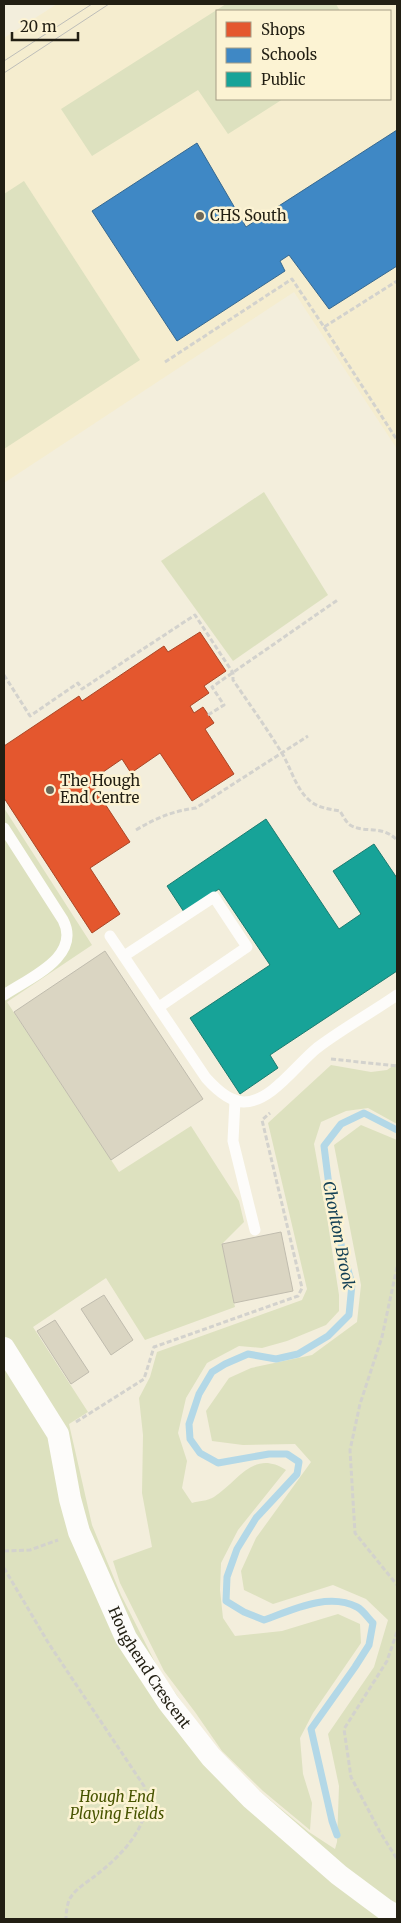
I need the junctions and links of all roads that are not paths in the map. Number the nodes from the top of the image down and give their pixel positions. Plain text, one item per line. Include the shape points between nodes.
1 (4, 828) edge
2 (110, 936) dead end
3 (124, 956) junction
4 (4, 995) edge
5 (397, 995) edge
6 (159, 1007) junction
7 (235, 1100) junction
8 (255, 1230) dead end
9 (4, 1348) edge
10 (397, 1916) edge

1 - 4 lane via 63,920 68,929 68,939 58,958
2 - 3 lane
3 - 6 lane
3 - 6 lane via 214,898 247,947
5 - 7 lane via 317,1048 257,1100
6 - 7 lane via 206,1078
7 - 8 lane via 233,1141
9 - 10 street, Houghend Crescent via 58,1434 70,1499 80,1532 126,1638 168,1702 210,1757 252,1798 339,1875

